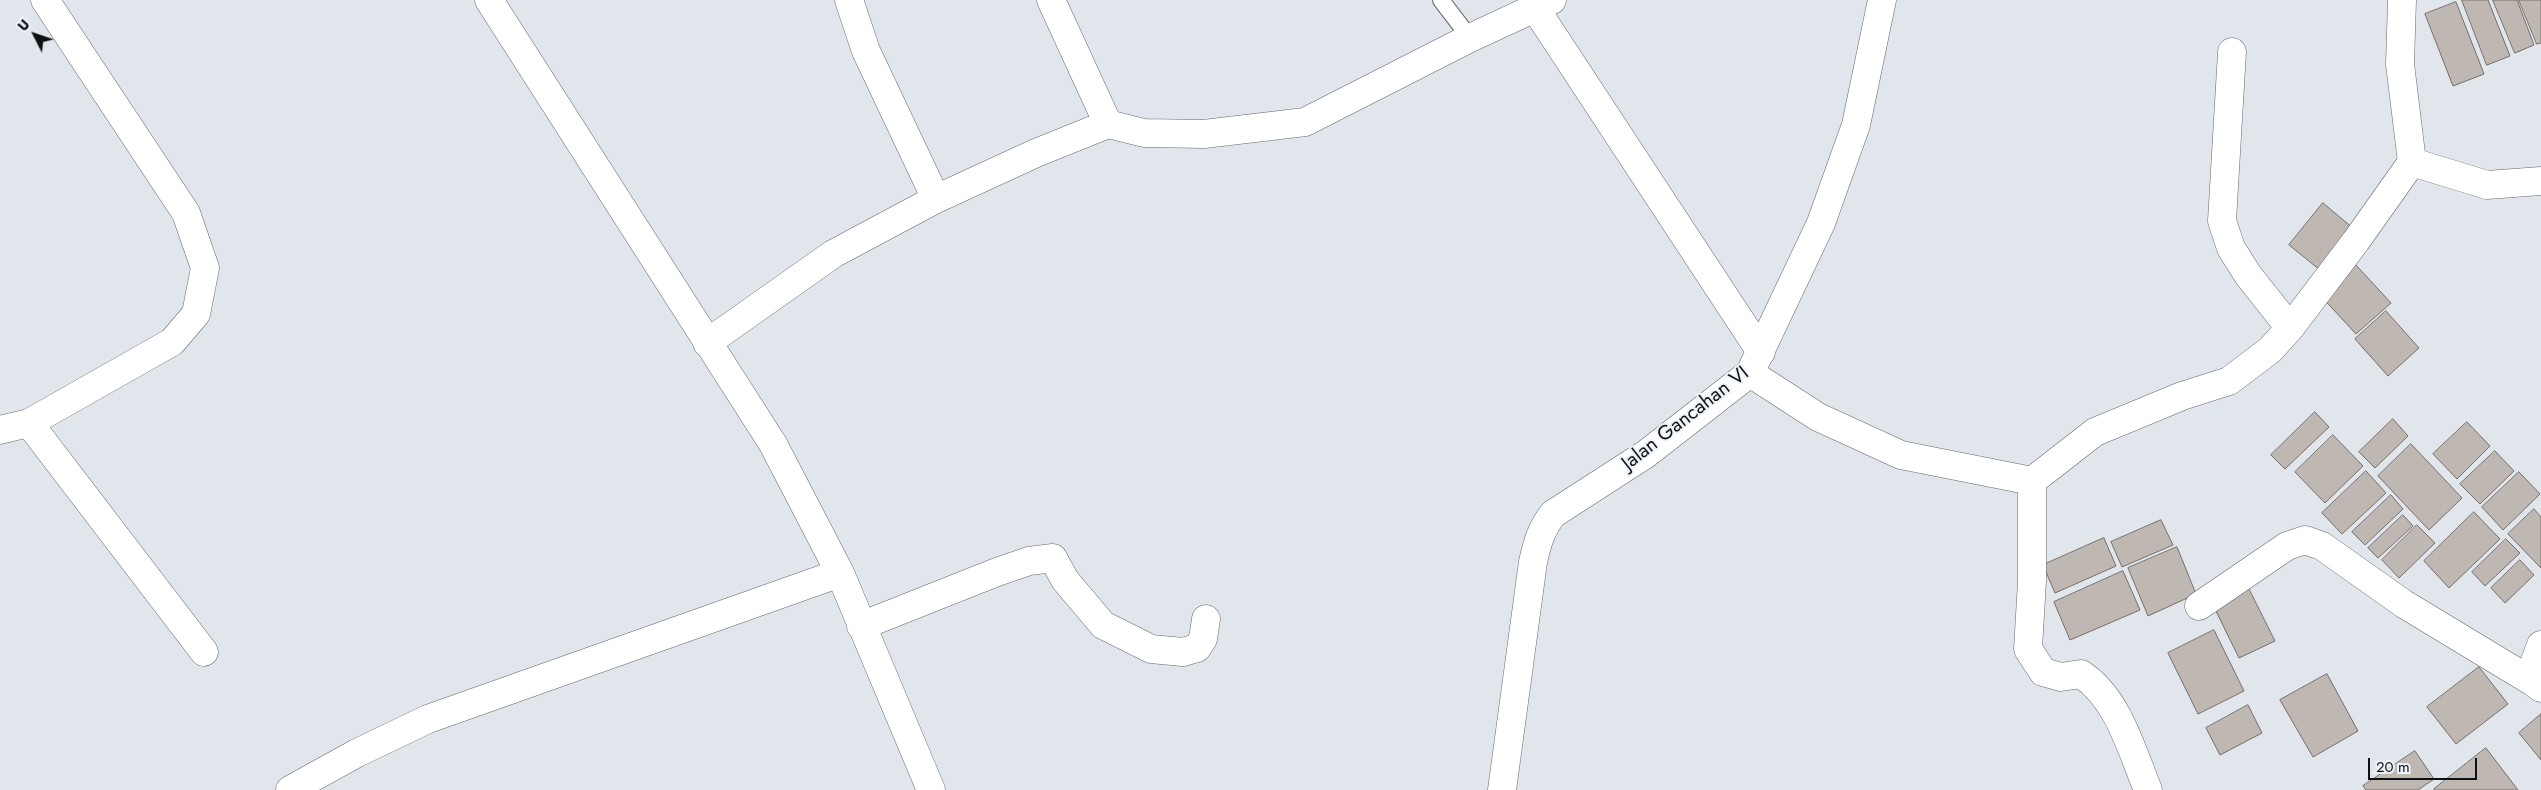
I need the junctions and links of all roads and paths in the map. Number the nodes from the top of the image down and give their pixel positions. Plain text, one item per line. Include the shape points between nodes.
1 (45, 0) edge
2 (489, 0) edge
3 (849, 0) edge
4 (1051, 0) edge
5 (1442, 0) edge
6 (1882, 0) edge
7 (2402, 0) edge
8 (1543, 4) edge
9 (1470, 38) junction
10 (2232, 52) dead end
11 (1108, 124) junction
12 (2412, 162) junction
13 (2541, 181) edge
14 (936, 199) junction
15 (2290, 328) junction
16 (707, 343) junction
17 (1756, 362) junction
18 (29, 423) junction
19 (0, 430) edge
20 (2032, 481) junction
21 (840, 574) junction
22 (2199, 606) dead end
23 (1206, 619) dead end
24 (861, 626) junction
25 (2541, 645) edge
26 (204, 652) dead end
27 (2537, 685) edge
28 (290, 790) edge
29 (931, 790) edge
30 (1502, 790) edge
31 (2148, 790) edge

1 - 18 street via 186,213 205,268 196,314 172,342
2 - 16 street
3 - 14 street via 866,50
4 - 11 street
5 - 9 lane
6 - 17 street, Jalan Gancahan VI via 1856,124 1821,224
7 - 12 street via 2400,64
8 - 9 street
8 - 17 street
9 - 11 street via 1305,122 1204,134 1144,133
10 - 15 street via 2222,221 2230,248
11 - 14 street
12 - 13 street via 2488,185
12 - 15 street
14 - 16 street via 833,254
15 - 20 street via 2270,350 2229,381 2182,396 2095,432
16 - 21 street via 773,444
17 - 20 street via 1818,417 1901,455
17 - 30 street, Jalan Gancahan VI via 1646,454 1553,514 1544,525 1533,562
18 - 19 street
18 - 26 street
20 - 31 street via 2028,649 2043,672 2061,677 2081,674 2093,681 2114,710
21 - 24 street
21 - 28 street via 428,720 356,753
22 - 27 street via 2288,546 2305,540 2322,546 2404,604
23 - 24 street via 1203,639 1197,648 1183,652 1151,649 1103,625 1065,580 1053,558 1029,561 997,572
24 - 29 street
25 - 27 street via 2535,661

